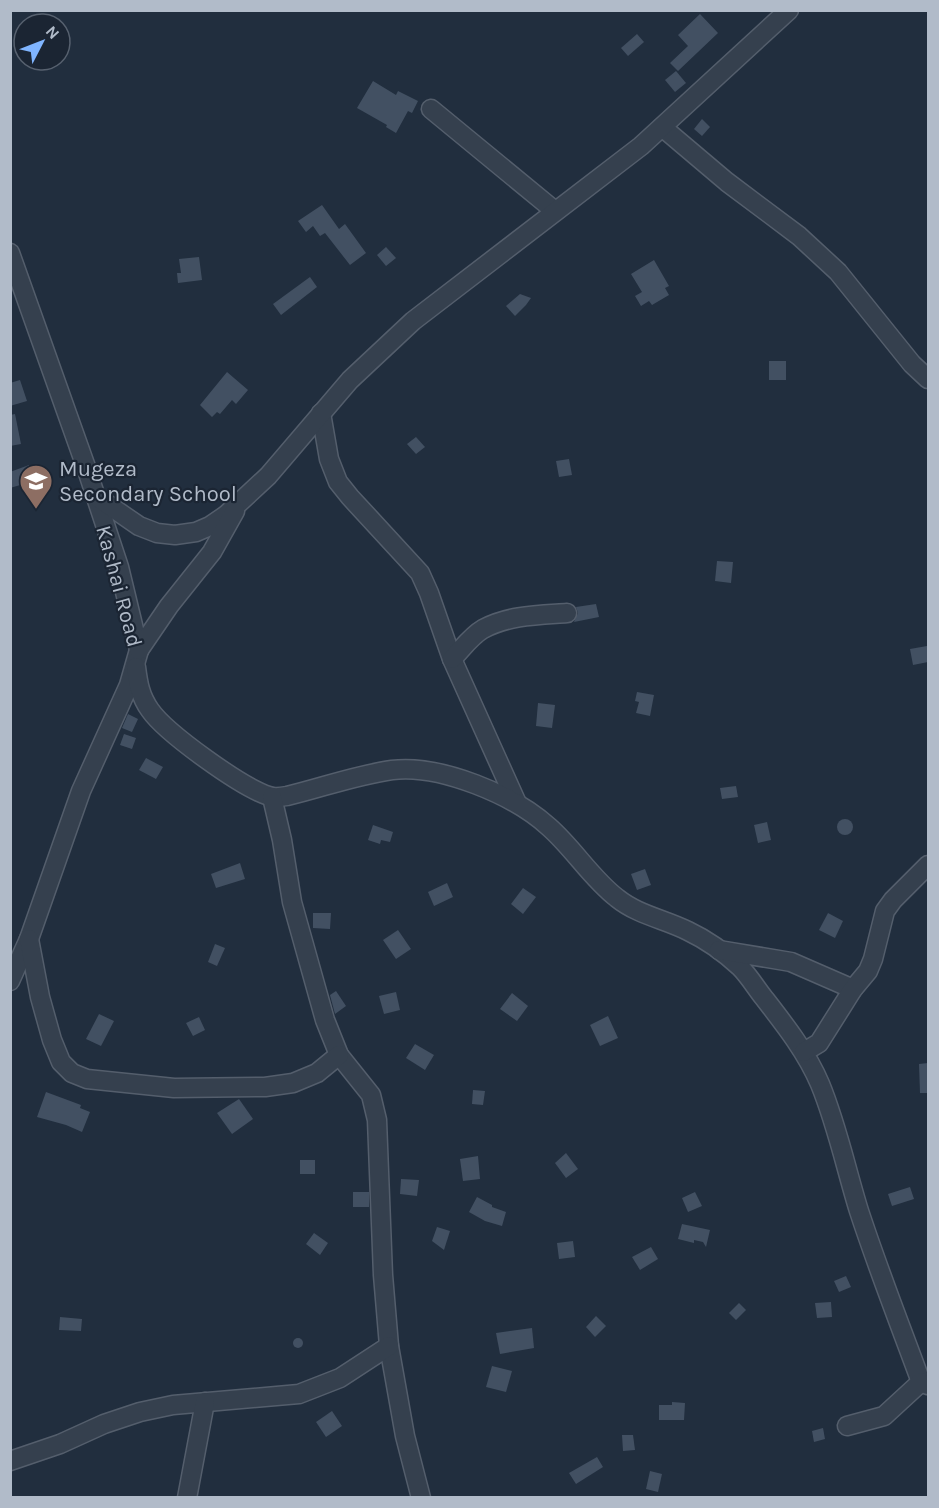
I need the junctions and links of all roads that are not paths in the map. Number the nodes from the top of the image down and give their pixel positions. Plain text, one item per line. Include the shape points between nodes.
1 (789, 10) edge
2 (431, 109) dead end
3 (662, 127) junction
4 (555, 211) junction
5 (10, 253) edge
6 (928, 379) edge
7 (321, 413) junction
8 (94, 495) junction
9 (240, 503) junction
10 (567, 613) dead end
11 (137, 658) junction
12 (452, 659) junction
13 (272, 797) junction
14 (516, 801) junction
15 (928, 865) edge
16 (29, 939) junction
17 (719, 950) junction
18 (10, 981) edge
19 (853, 989) junction
20 (804, 1052) junction
21 (339, 1055) junction
22 (389, 1346) junction
23 (925, 1383) edge
24 (205, 1402) junction
25 (848, 1426) dead end
26 (10, 1461) edge
27 (187, 1497) edge
28 (421, 1497) edge

1 - 3 street
2 - 4 street
3 - 4 street
3 - 6 street via 838,272
4 - 7 street via 413,321
5 - 8 street, Kashai Road
7 - 9 street
7 - 12 street via 329,459 338,482 420,573
8 - 9 street via 139,526 175,536 210,526
8 - 11 street, Kashai Road via 119,567
9 - 11 street via 212,552 169,606
10 - 12 street via 530,615 483,629
11 - 13 street via 140,694 161,723 241,782
11 - 16 street, Kashai Road via 129,685 81,791
12 - 14 street
13 - 14 street via 393,770 454,777
13 - 21 street via 292,902 325,1020
14 - 17 street via 550,827 618,899 641,914 687,931
15 - 19 street via 885,912 873,959
16 - 18 street, Kashai Road
16 - 21 street via 52,1040 61,1062 80,1076 174,1088 265,1087 292,1083 317,1073
17 - 19 street via 791,962
17 - 20 street via 741,968
19 - 20 street via 825,1036
20 - 23 street via 820,1084 859,1211
21 - 22 street via 371,1095 378,1120
22 - 24 street via 340,1378 300,1394
22 - 28 street via 405,1436
23 - 25 street via 884,1416
24 - 26 street via 140,1412
24 - 27 street

